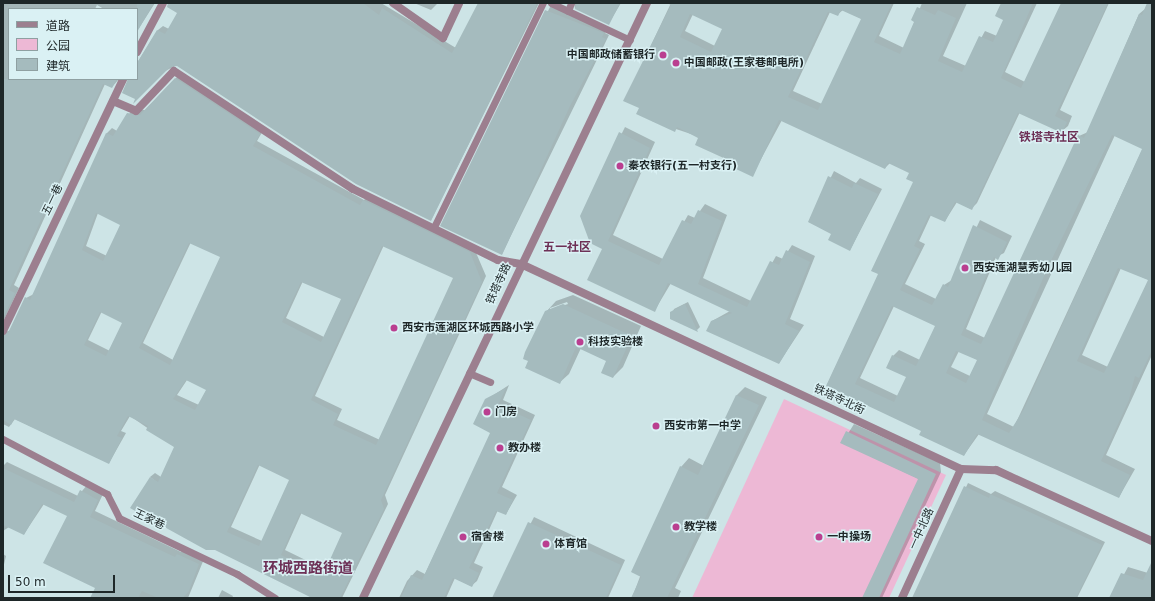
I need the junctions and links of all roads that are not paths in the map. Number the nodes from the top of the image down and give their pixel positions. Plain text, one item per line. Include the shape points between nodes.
1 (163, 3) edge
2 (393, 3) edge
3 (459, 3) edge
4 (543, 3) edge
5 (551, 3) edge
6 (571, 3) edge
7 (647, 3) edge
8 (568, 11) junction
9 (630, 40) junction
10 (138, 50) edge
11 (123, 80) edge
12 (113, 101) junction
13 (434, 227) junction
14 (521, 264) junction
15 (3, 331) edge
16 (470, 373) junction
17 (490, 382) dead end
18 (3, 439) edge
19 (961, 469) junction
20 (1152, 541) edge
21 (275, 598) edge
22 (363, 598) edge
23 (902, 598) edge

1 - 10 street
2 - 3 street via 444,38
4 - 13 lane
5 - 8 lane
6 - 8 lane
7 - 9 street, 铁塔寺路
8 - 9 lane
9 - 14 street, 铁塔寺路
11 - 12 street, 五一巷
12 - 13 street, 铁塔寺北街 via 136,112 174,71 353,189
12 - 15 street, 五一巷
13 - 14 street, 铁塔寺北街 via 498,260
14 - 16 street, 铁塔寺路
14 - 19 street, 铁塔寺北街
16 - 17 lane
16 - 22 street, 铁塔寺路
18 - 21 lane, 王家巷 via 107,494 119,518 237,574
19 - 20 street, 铁塔寺北街 via 996,470
19 - 23 street, 一中北路

